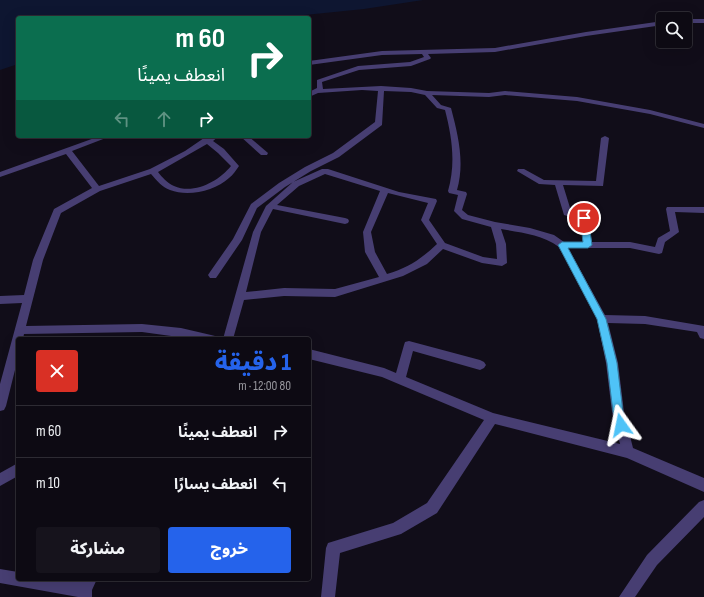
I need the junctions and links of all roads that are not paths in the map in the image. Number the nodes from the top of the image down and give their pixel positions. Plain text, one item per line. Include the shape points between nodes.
1 (704, 20) edge
2 (692, 21) edge
3 (656, 24) edge
4 (424, 52) junction
5 (311, 63) edge
6 (381, 88) junction
7 (316, 91) junction
8 (426, 93) junction
9 (311, 94) edge
10 (704, 126) edge
11 (102, 138) edge
12 (211, 138) edge
13 (246, 138) edge
14 (605, 138) dead end
15 (207, 140) junction
16 (66, 151) junction
17 (264, 152) dead end
18 (521, 171) dead end
19 (153, 172) junction
20 (0, 175) edge
21 (558, 183) junction
22 (97, 190) junction
23 (385, 190) junction
24 (270, 206) junction
25 (704, 210) edge
26 (345, 221) dead end
27 (495, 226) junction
28 (442, 245) junction
29 (562, 245) junction
30 (588, 245) junction
31 (213, 275) dead end
32 (385, 279) junction
33 (239, 297) junction
34 (28, 299) junction
35 (0, 300) edge
36 (602, 319) junction
37 (20, 330) junction
38 (704, 335) edge
39 (18, 337) edge
40 (202, 337) edge
41 (229, 337) edge
42 (16, 345) edge
43 (311, 355) edge
44 (480, 365) dead end
45 (400, 380) junction
46 (0, 406) edge
47 (492, 418) junction
48 (628, 452) junction
49 (16, 470) edge
50 (0, 480) edge
51 (704, 485) edge
52 (704, 507) edge
53 (0, 576) edge
54 (16, 579) edge
55 (32, 581) edge
56 (86, 589) edge
57 (328, 597) edge
58 (626, 597) edge

1 - 2 street
3 - 4 street via 495,50
4 - 5 street via 382,53
4 - 7 street via 428,58 411,64 358,68 319,81 320,89
6 - 7 street
6 - 8 street
6 - 31 street via 379,123 336,155 308,168 254,206 237,240
7 - 9 street
8 - 10 street via 505,93 578,99 650,112
8 - 27 street via 439,107 448,108 457,159 452,191 463,194 458,211 465,217
11 - 16 street
12 - 15 street
13 - 17 street
14 - 21 street via 600,184
15 - 19 street
15 - 19 street via 235,166 227,176 208,187 179,190 167,186
16 - 20 street
16 - 22 street
18 - 21 street via 542,182
19 - 22 street
21 - 30 street via 567,213 584,218
22 - 34 street via 57,211 38,260
23 - 24 street via 325,171 296,184
23 - 28 street via 433,201 425,220
23 - 32 street via 367,232 370,252
24 - 26 street
24 - 33 street via 257,232
25 - 30 street via 670,210 675,232 661,240 659,251 630,245
27 - 28 street via 501,244 502,263 482,260
27 - 29 street via 530,231 551,237
28 - 32 street via 424,262
29 - 30 street
29 - 36 street
32 - 33 street via 335,293 284,292
33 - 41 street
34 - 35 street
34 - 37 street
36 - 38 street via 645,320 700,328
36 - 48 street via 612,363 618,412
37 - 39 street
37 - 40 street via 142,328
42 - 46 street
43 - 45 street
44 - 45 street via 409,344
45 - 47 street
47 - 48 street
47 - 57 street via 432,508 396,529 333,548
48 - 51 street
49 - 50 street
52 - 58 street via 652,560
53 - 54 street
55 - 56 street

